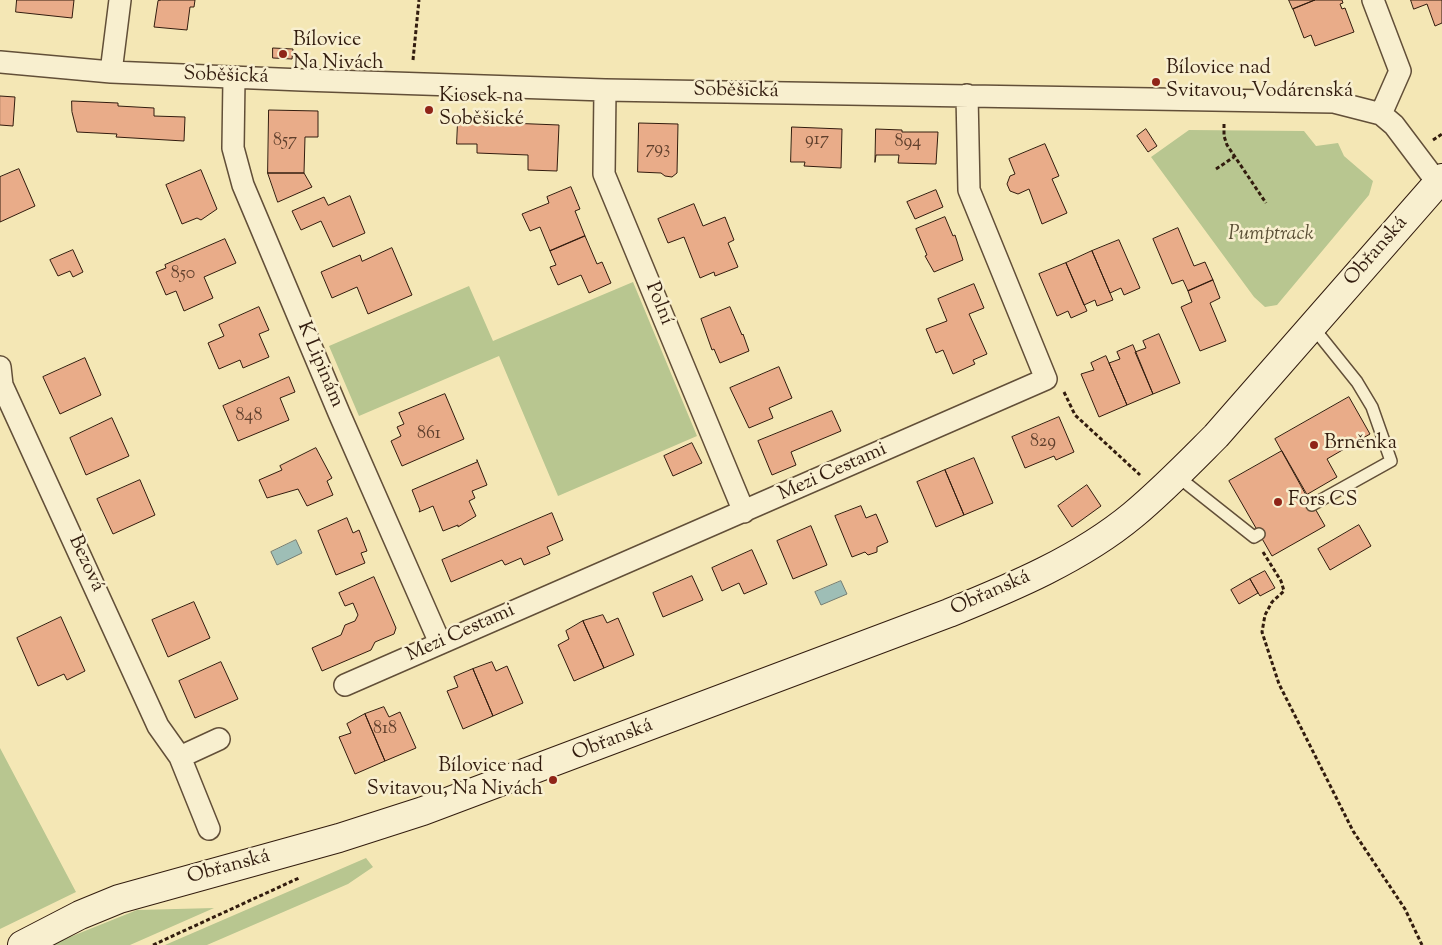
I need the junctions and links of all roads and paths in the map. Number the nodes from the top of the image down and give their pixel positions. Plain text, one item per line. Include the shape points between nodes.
1 (120, 0) edge
2 (419, 0) edge
3 (1374, 0) edge
4 (0, 62) edge
5 (111, 72) junction
6 (234, 78) junction
7 (410, 83) junction
8 (605, 90) junction
9 (967, 95) junction
10 (1381, 114) junction
11 (1225, 118) dead end
12 (1442, 134) edge
13 (1436, 138) dead end
14 (1234, 157) junction
15 (1216, 169) dead end
16 (1440, 180) edge
17 (1266, 203) dead end
18 (1312, 326) junction
19 (0, 367) edge
20 (1046, 379) junction
21 (1177, 476) junction
22 (1146, 481) dead end
23 (1312, 505) dead end
24 (744, 512) junction
25 (1257, 535) joint
26 (440, 642) junction
27 (345, 685) dead end
28 (220, 739) dead end
29 (180, 757) junction
30 (209, 829) dead end
31 (308, 874) dead end
32 (22, 945) edge
33 (153, 945) edge
34 (1422, 945) edge

1 - 5 street
2 - 7 path
3 - 10 street via 1400,71
4 - 5 street, Soběšická
5 - 6 street, Soběšická
6 - 7 street, Soběšická
6 - 26 street, K Lipinám via 233,148 243,185
7 - 8 street, Soběšická
8 - 9 street, Soběšická
8 - 24 street, Polní via 604,174
9 - 10 street, Soběšická via 1293,100 1347,104
9 - 20 street via 969,190
10 - 16 street, Soběšická
11 - 14 path via 1224,136
12 - 13 path
14 - 15 path
14 - 17 path
16 - 18 main road, Obřanská
18 - 21 main road, Obřanská
18 - 23 lane via 1357,382 1372,407 1391,461
19 - 29 street, Bezová via 2,385 158,726
20 - 22 path via 1063,388 1075,415
20 - 24 street, Mezi Cestami
21 - 25 lane
21 - 32 main road, Obřanská via 1133,515 1079,551 1002,592 423,811 339,838 120,899 80,915
24 - 26 street, Mezi Cestami
25 - 34 path via 1284,591 1272,602 1265,615 1262,632 1279,684 1353,831 1405,909
26 - 27 street, Mezi Cestami
28 - 29 street
29 - 30 street, Bezová
31 - 33 path

